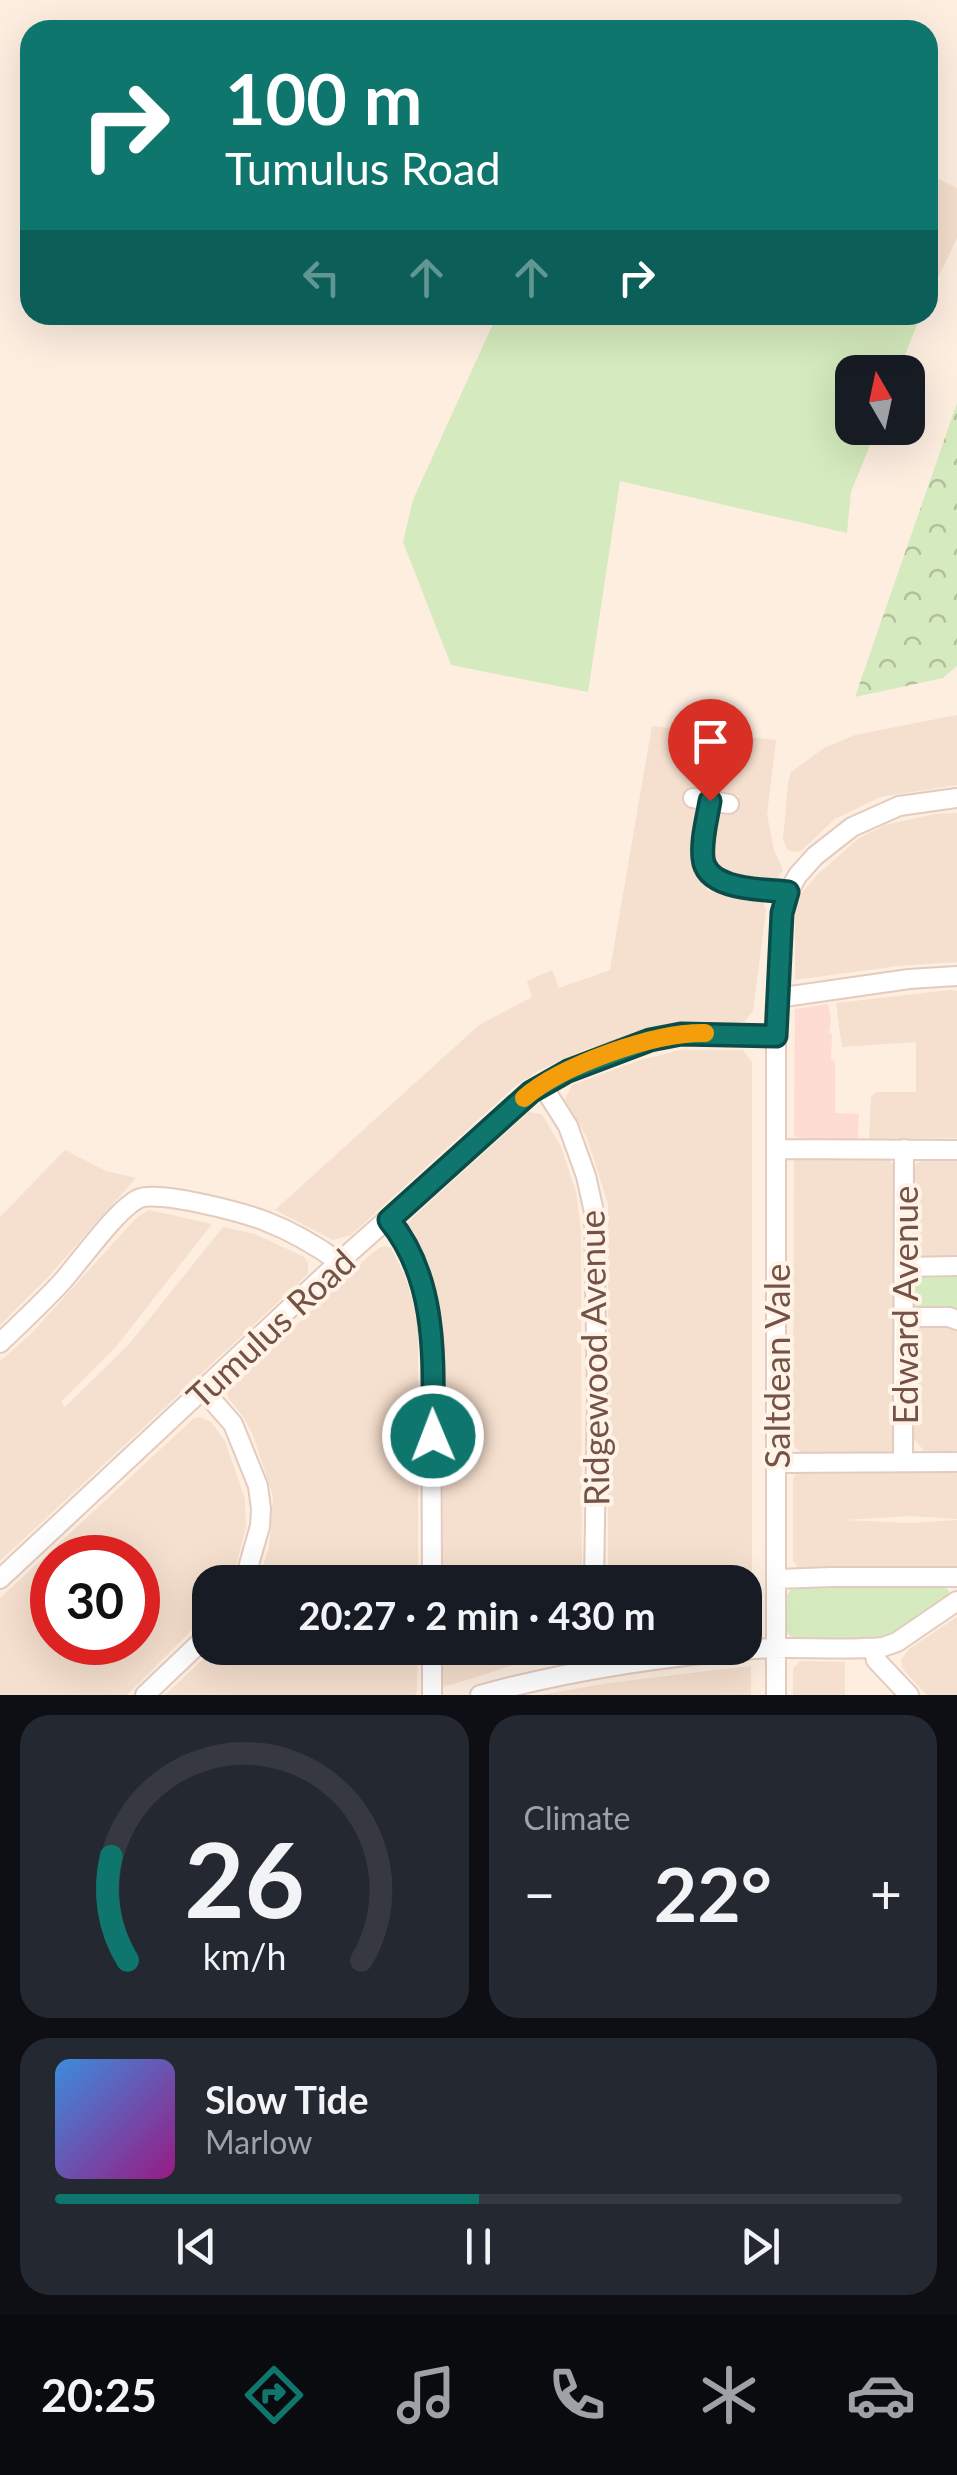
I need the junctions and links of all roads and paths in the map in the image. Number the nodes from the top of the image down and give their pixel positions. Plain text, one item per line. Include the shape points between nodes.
1 (957, 798) edge
2 (711, 801) dead end
3 (788, 892) junction
4 (957, 976) edge
5 (777, 998) junction
6 (776, 1036) junction
7 (542, 1085) junction
8 (776, 1148) junction
9 (904, 1149) junction
10 (957, 1150) edge
11 (389, 1220) junction
12 (339, 1262) junction
13 (957, 1266) edge
14 (905, 1267) junction
15 (905, 1317) junction
16 (957, 1320) edge
17 (0, 1343) edge
18 (204, 1391) junction
19 (903, 1462) junction
20 (957, 1462) edge
21 (776, 1463) junction
22 (250, 1565) edge
23 (432, 1565) edge
24 (594, 1565) edge
25 (957, 1577) edge
26 (0, 1579) edge
27 (777, 1579) junction
28 (957, 1601) edge
29 (776, 1648) junction
30 (873, 1648) junction
31 (192, 1650) edge
32 (432, 1665) edge
33 (145, 1695) edge
34 (432, 1695) edge
35 (480, 1695) edge
36 (776, 1695) edge
37 (910, 1695) edge

1 - 3 street via 899,806 860,822 815,856
2 - 3 street via 703,854 708,873 724,884
3 - 5 street, Saltdean Vale
4 - 5 street
5 - 6 street, Saltdean Vale
6 - 7 street, Tumulus Road via 665,1037
6 - 8 street, Saltdean Vale
7 - 11 street, Tumulus Road
7 - 24 street, Ridgewood Avenue via 568,1126 594,1212
8 - 9 street
8 - 21 street, Saltdean Vale
9 - 10 street
9 - 14 street, Edward Avenue
11 - 12 street, Tumulus Road
11 - 23 street via 420,1278 431,1320
12 - 17 street via 264,1220 143,1197
12 - 18 street, Tumulus Road
13 - 14 street
14 - 15 street, Edward Avenue
15 - 16 street
15 - 19 street, Edward Avenue
18 - 22 street via 233,1424 258,1486 259,1536
18 - 26 street, Tumulus Road
19 - 20 street
19 - 21 street
21 - 27 street, Saltdean Vale
25 - 27 street
27 - 29 street, Saltdean Vale
28 - 30 street via 890,1645
29 - 30 street
29 - 35 street via 594,1659
29 - 36 street, Saltdean Vale
30 - 37 street via 876,1660
31 - 33 street
32 - 34 street

